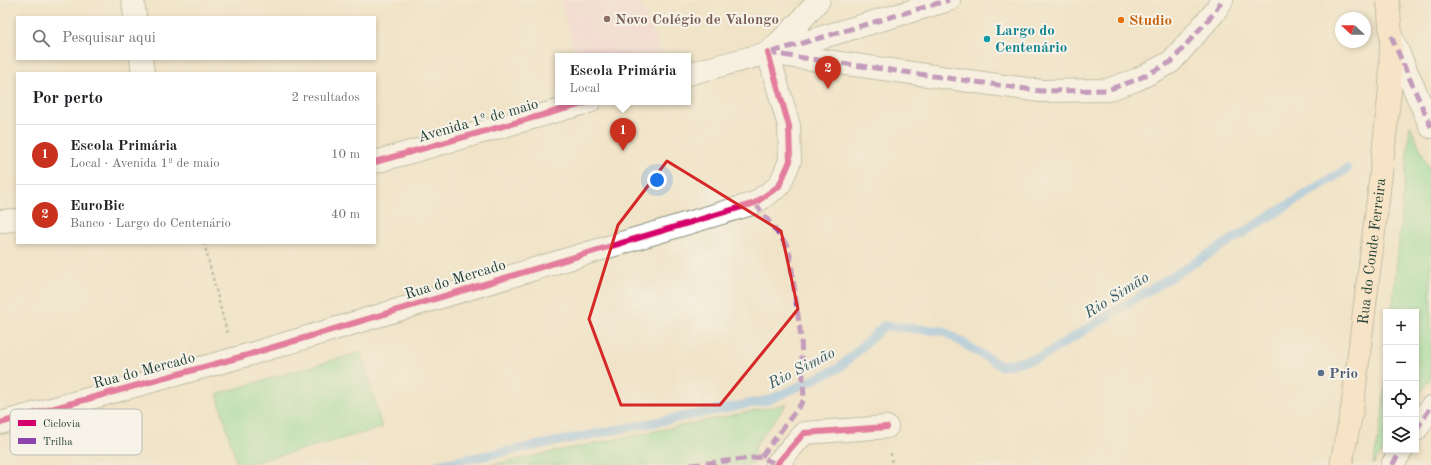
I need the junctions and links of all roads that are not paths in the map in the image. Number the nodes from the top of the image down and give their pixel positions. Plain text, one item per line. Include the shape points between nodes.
1 (133, 0) edge
2 (819, 0) edge
3 (949, 0) edge
4 (1222, 0) edge
5 (1388, 0) edge
6 (135, 16) edge
7 (1391, 36) junction
8 (768, 53) junction
9 (141, 60) edge
10 (143, 72) edge
11 (691, 73) edge
12 (578, 105) edge
13 (1431, 126) edge
14 (376, 162) edge
15 (16, 220) edge
16 (0, 221) edge
17 (1431, 407) edge
18 (51, 409) edge
19 (10, 420) edge
20 (0, 423) edge
21 (1419, 425) edge
22 (887, 427) dead end
23 (1400, 453) edge
24 (776, 465) edge
25 (1341, 465) edge
26 (1392, 465) edge

1 - 6 street
2 - 8 street
3 - 8 street
4 - 8 street via 1214,13 1171,62 1136,80 1107,90 1041,91
5 - 7 main road, Rua do Conde Ferreira
7 - 13 street
7 - 25 main road, Rua do Conde Ferreira via 1390,90 1379,191 1352,410
8 - 11 street
8 - 18 street, Rua do Mercado via 789,126 790,161 779,186 755,203 244,356
9 - 10 street
12 - 14 street, Avenida 1º de maio
15 - 16 street
17 - 21 street
19 - 20 street, Rua do Mercado
22 - 24 street via 804,433
23 - 26 street

